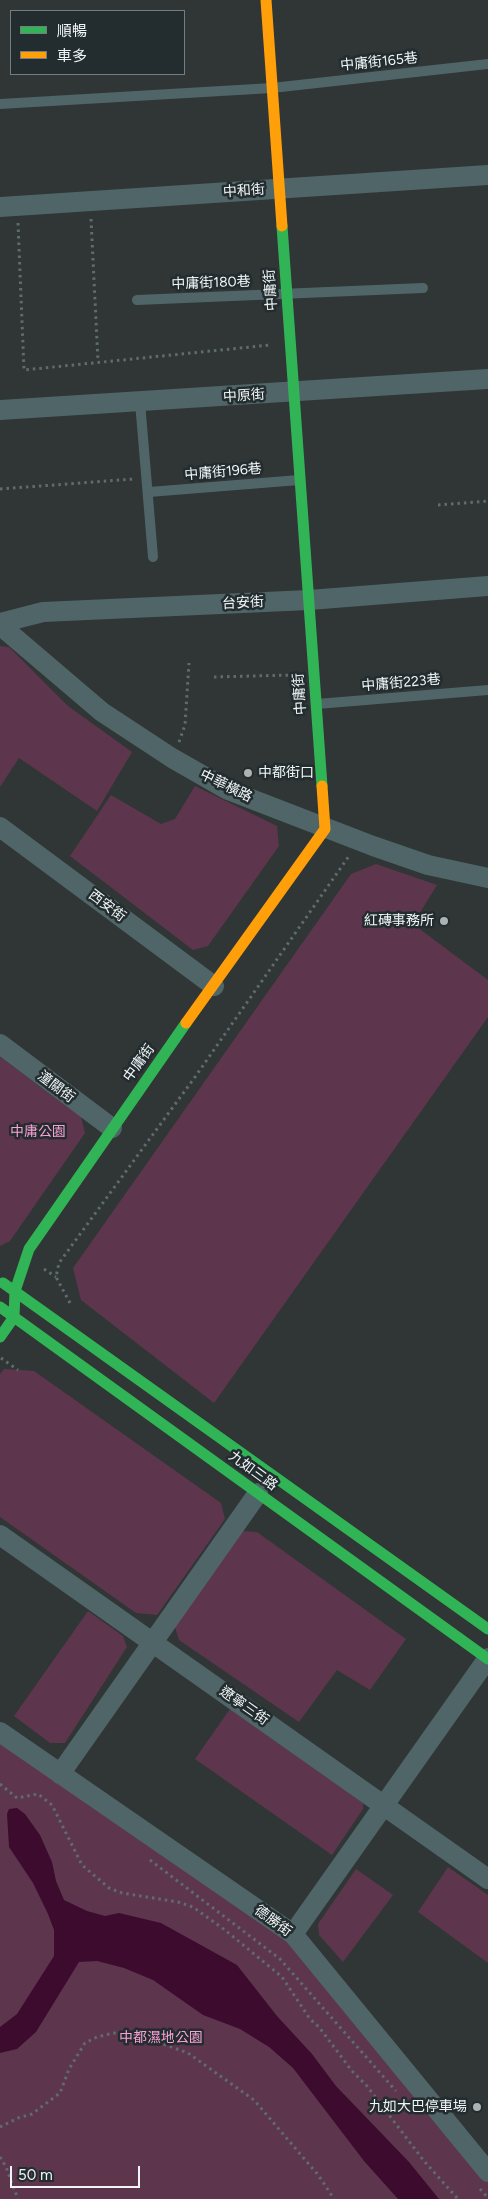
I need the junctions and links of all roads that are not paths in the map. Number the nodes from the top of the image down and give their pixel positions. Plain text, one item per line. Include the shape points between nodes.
1 (266, 0) edge
2 (488, 64) edge
3 (272, 88) junction
4 (0, 104) edge
5 (488, 175) edge
6 (279, 189) junction
7 (9, 207) edge
8 (423, 288) dead end
9 (287, 294) junction
10 (137, 300) dead end
11 (488, 379) edge
12 (294, 392) junction
13 (140, 402) junction
14 (0, 410) edge
15 (300, 480) junction
16 (149, 492) junction
17 (154, 556) dead end
18 (488, 586) edge
19 (309, 600) junction
20 (0, 624) edge
21 (488, 690) edge
22 (316, 704) junction
23 (0, 827) edge
24 (325, 830) junction
25 (488, 878) edge
26 (214, 986) junction
27 (0, 1044) edge
28 (112, 1128) junction
29 (0, 1280) edge
30 (15, 1291) junction
31 (0, 1297) edge
32 (0, 1307) edge
33 (14, 1317) junction
34 (0, 1336) edge
35 (258, 1493) junction
36 (0, 1535) edge
37 (488, 1629) edge
38 (153, 1642) junction
39 (488, 1659) edge
40 (0, 1732) edge
41 (60, 1774) junction
42 (385, 1806) junction
43 (488, 1879) edge
44 (293, 1934) junction
45 (482, 2177) edge

1 - 3 street, 中庸街
2 - 3 lane, 中庸街165巷
3 - 4 lane, 中庸街165巷
3 - 6 street, 中庸街
5 - 6 street, 中和街
6 - 7 street, 中和街
6 - 9 street, 中庸街
8 - 9 lane, 中庸街180巷
9 - 10 lane, 中庸街180巷
9 - 12 street, 中庸街
11 - 12 street, 中原街
12 - 13 street, 中原街
12 - 15 street, 中庸街
13 - 14 street, 中原街
13 - 16 lane
15 - 16 lane, 中庸街196巷
15 - 19 street, 中庸街
16 - 17 lane
18 - 19 street, 台安街
19 - 20 street, 台安街 via 43,612
19 - 22 street, 中庸街
20 - 24 street, 中華橫路 via 102,712 172,758 228,790
21 - 22 lane, 中庸街223巷
22 - 24 street, 中庸街
23 - 26 street, 西安街
24 - 25 street, 中華橫路 via 428,865
24 - 26 street, 中庸街
26 - 28 street, 中庸街
27 - 28 street, 潼關街
28 - 30 street, 中庸街 via 29,1249
29 - 30 street, 九如三路
30 - 31 street
30 - 33 street, 中庸街
30 - 37 street, 九如三路
32 - 33 street, 九如三路
33 - 34 street
33 - 35 street, 九如三路
35 - 38 street
35 - 39 street, 九如三路
36 - 38 street, 遼寧三街
38 - 41 street
38 - 42 street, 遼寧三街
39 - 42 street
40 - 41 street, 德勝街
41 - 44 street, 德勝街
42 - 43 street, 遼寧三街
42 - 44 street
44 - 45 street, 德勝街

